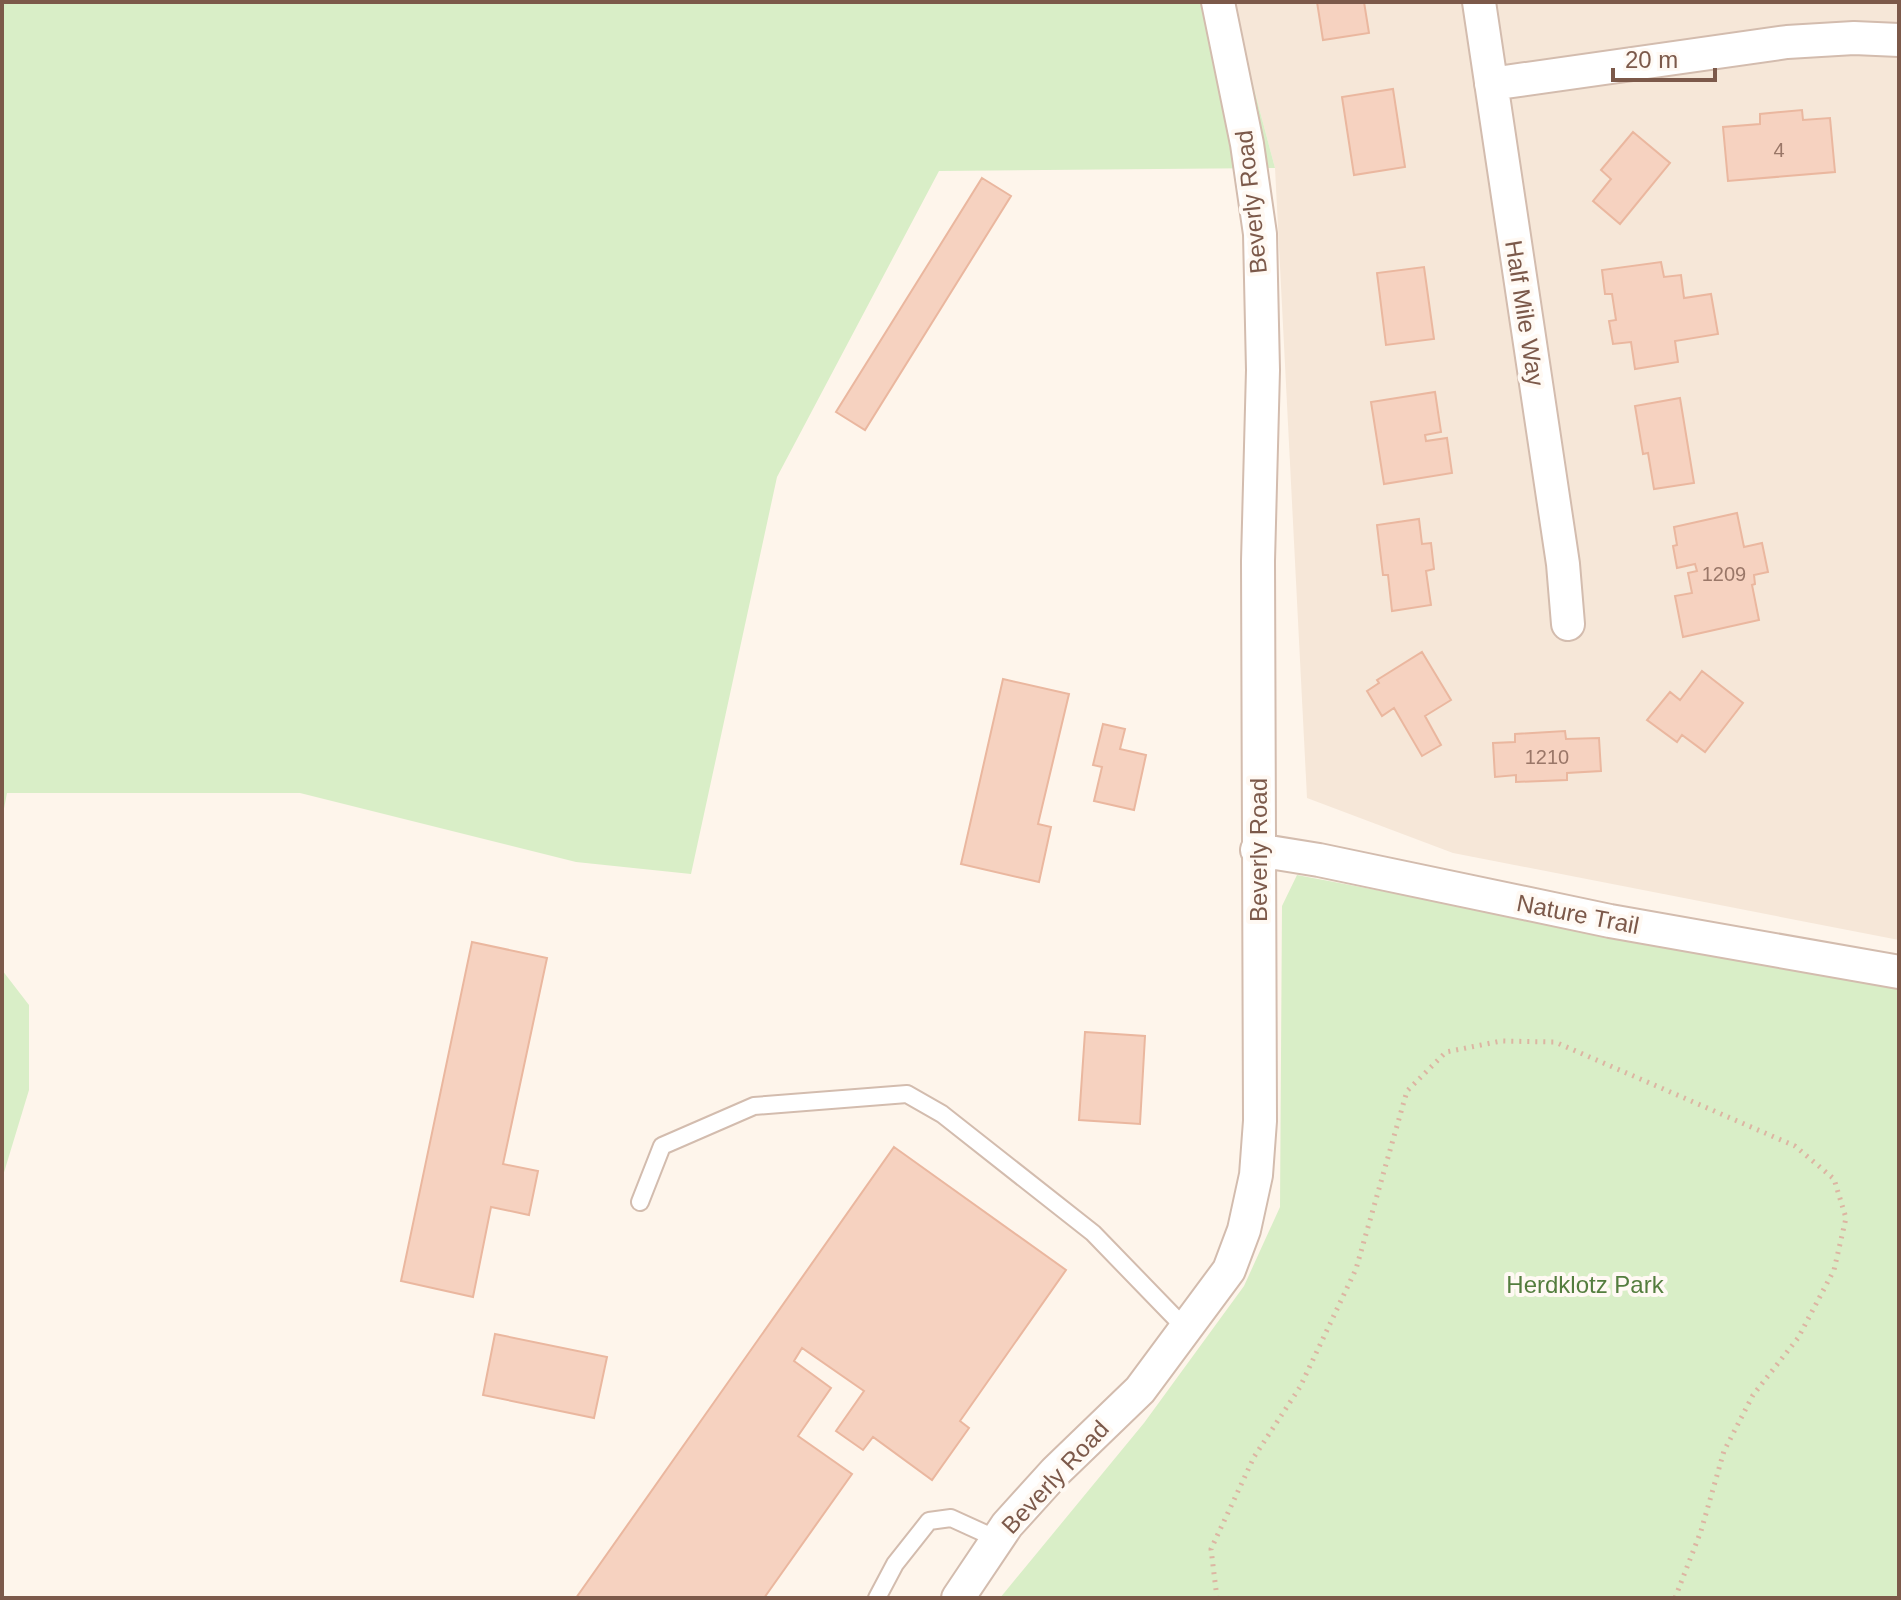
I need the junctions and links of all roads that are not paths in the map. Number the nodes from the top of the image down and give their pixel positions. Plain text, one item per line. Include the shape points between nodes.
1 (1218, 2) edge
2 (1479, 2) edge
3 (1899, 40) edge
4 (1491, 84) junction
5 (1568, 624) dead end
6 (1257, 850) junction
7 (1899, 972) edge
8 (640, 1202) dead end
9 (1186, 1329) junction
10 (997, 1539) junction
11 (877, 1598) edge
12 (958, 1598) edge

1 - 6 street, Beverly Road via 1260,234
2 - 4 street, Half Mile Way
3 - 4 street via 1787,42
4 - 5 street, Half Mile Way
6 - 7 street, Nature Trail
6 - 9 street, Beverly Road via 1256,1175 1229,1270
8 - 9 lane via 662,1146 754,1106 907,1094 942,1114 1093,1233
9 - 10 street, Beverly Road via 1140,1390 1055,1472
10 - 11 lane via 951,1518 929,1521 895,1564
10 - 12 street, Beverly Road

